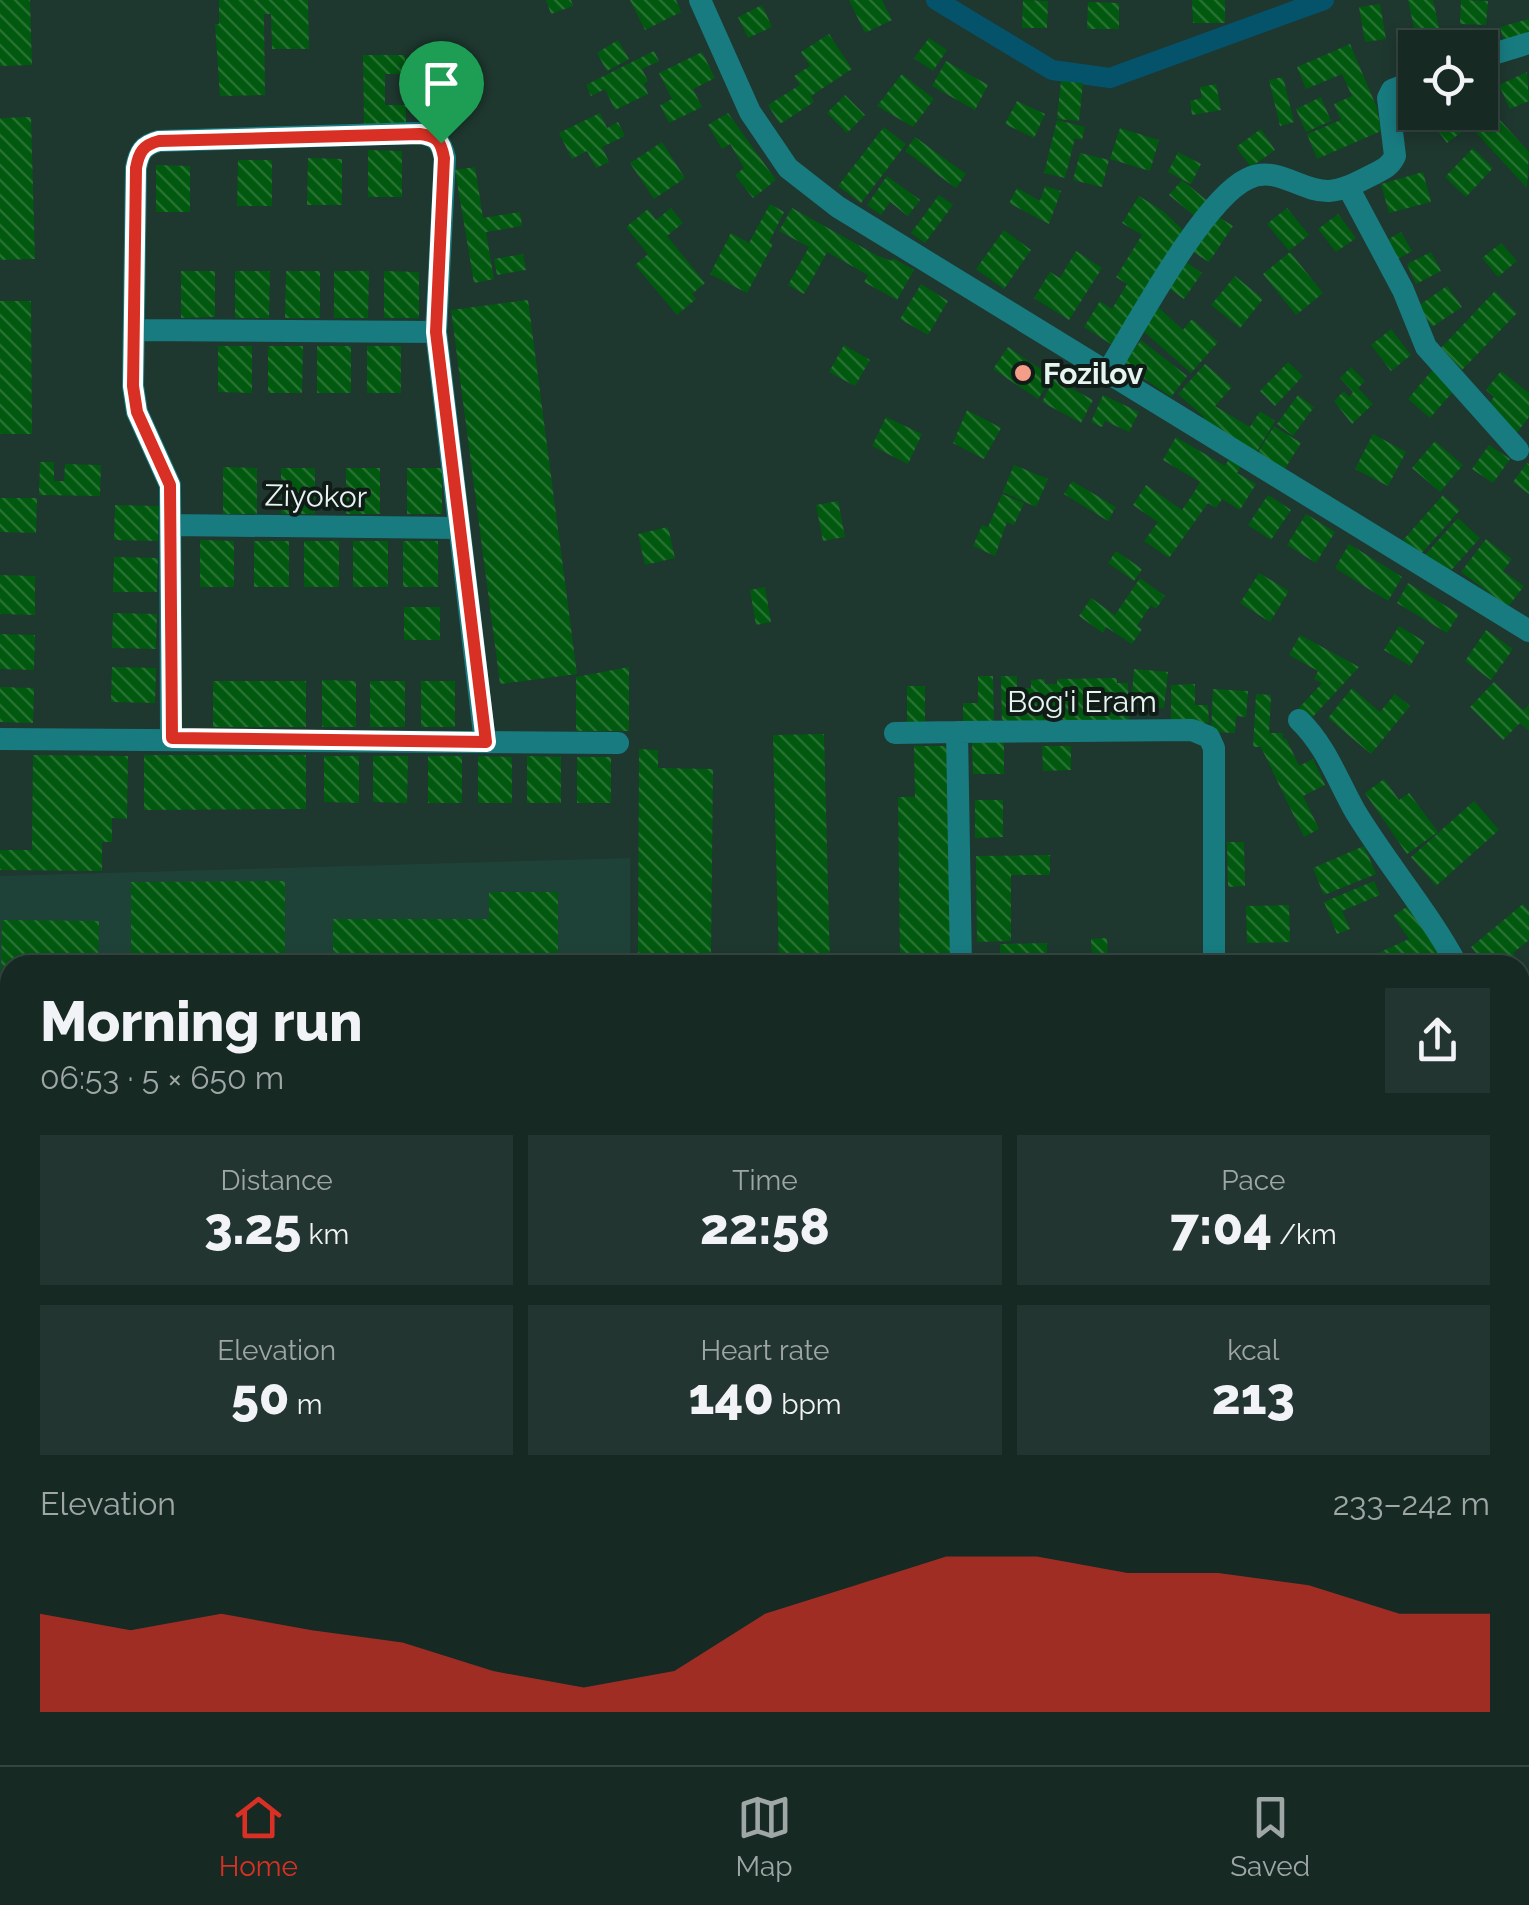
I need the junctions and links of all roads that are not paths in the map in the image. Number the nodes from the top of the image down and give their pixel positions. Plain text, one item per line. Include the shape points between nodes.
1 (700, 0) edge
2 (1529, 44) edge
3 (1498, 53) edge
4 (1398, 87) edge
5 (1348, 187) junction
6 (134, 330) junction
7 (436, 332) junction
8 (1108, 371) junction
9 (1518, 450) dead end
10 (171, 525) junction
11 (460, 528) junction
12 (1529, 631) edge
13 (1299, 720) dead end
14 (957, 732) junction
15 (896, 733) dead end
16 (172, 738) junction
17 (0, 739) edge
18 (486, 742) junction
19 (618, 743) dead end
20 (961, 955) edge
21 (1214, 955) edge
22 (1452, 955) edge

1 - 8 street via 750,112 788,168 838,206
2 - 3 street
4 - 5 street via 1388,98 1392,164
5 - 8 street via 1309,188 1267,174 1228,192 1184,248
5 - 9 street via 1426,347
6 - 7 street
6 - 7 street via 136,168 148,144 420,134 441,143 444,158
6 - 10 street via 134,398 170,485
7 - 11 street
8 - 12 street
10 - 11 street, Ziyokor
10 - 16 street
11 - 18 street
13 - 22 street via 1319,740 1354,809
14 - 15 street
14 - 20 street
14 - 21 street, Bog'i Eram via 1192,730 1208,736 1214,748
16 - 17 street
16 - 18 street
18 - 19 street

